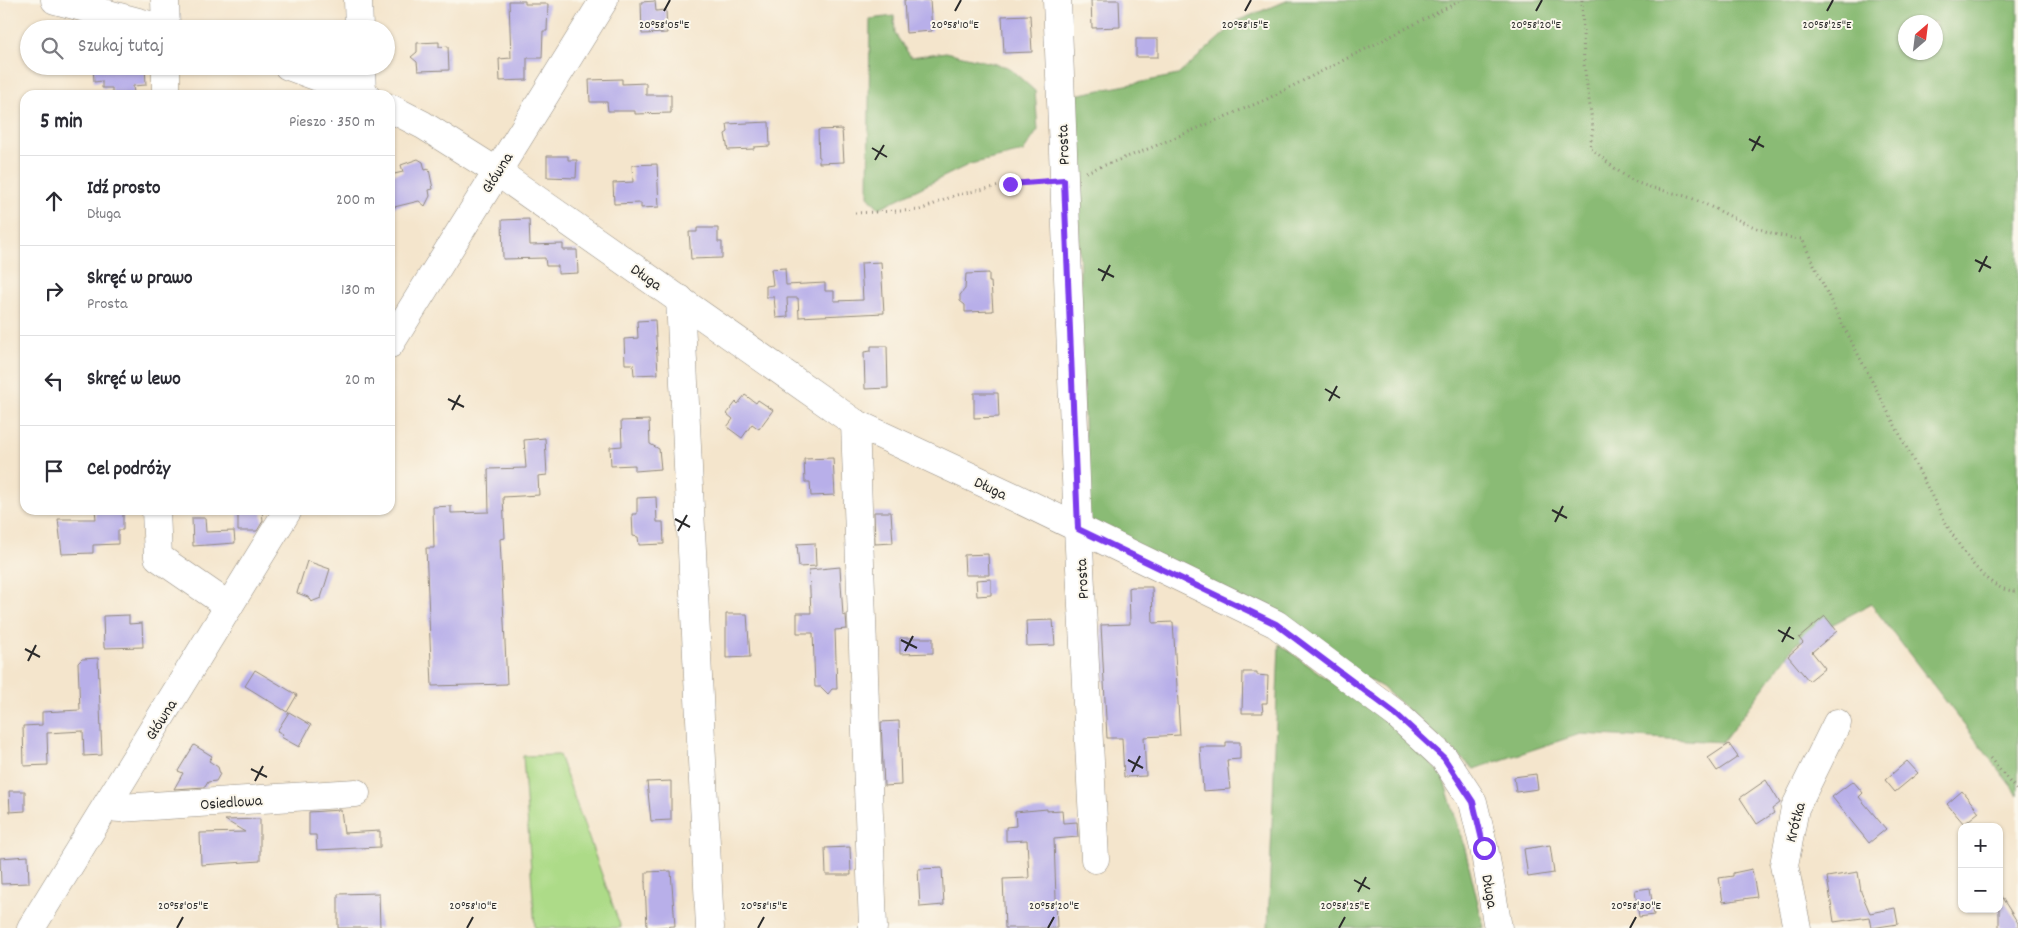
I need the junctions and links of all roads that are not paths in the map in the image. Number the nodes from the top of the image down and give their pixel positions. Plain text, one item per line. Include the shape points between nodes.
1 (164, 0) edge
2 (358, 0) edge
3 (579, 0) edge
4 (604, 0) edge
5 (1057, 0) edge
6 (60, 1) edge
7 (131, 20) edge
8 (165, 20) edge
9 (359, 20) edge
10 (586, 27) junction
11 (166, 75) edge
12 (324, 75) edge
13 (363, 85) edge
14 (166, 90) edge
15 (395, 111) edge
16 (496, 171) junction
17 (680, 299) junction
18 (395, 336) edge
19 (855, 423) junction
20 (156, 515) edge
21 (285, 515) edge
22 (1078, 529) junction
23 (229, 606) junction
24 (1837, 723) dead end
25 (356, 793) dead end
26 (106, 807) junction
27 (1095, 859) dead end
28 (31, 928) edge
29 (710, 928) edge
30 (873, 928) edge
31 (1498, 928) edge
32 (1797, 928) edge

1 - 8 street
2 - 9 street
3 - 10 street
4 - 10 street, Główna
5 - 22 street, Prosta
6 - 7 street
10 - 16 street, Główna
11 - 14 street
12 - 13 street
15 - 16 street, Długa
16 - 17 street, Długa
16 - 18 street, Główna
17 - 19 street, Długa
17 - 29 street
19 - 22 street, Długa
19 - 30 street
20 - 23 street via 158,557
21 - 23 street, Główna
22 - 27 street, Prosta
22 - 31 street, Długa via 1276,624 1396,714 1444,758 1473,802
23 - 26 street, Główna
24 - 32 street, Krótka via 1795,808 1784,864
25 - 26 street, Osiedlowa
26 - 28 street, Główna

